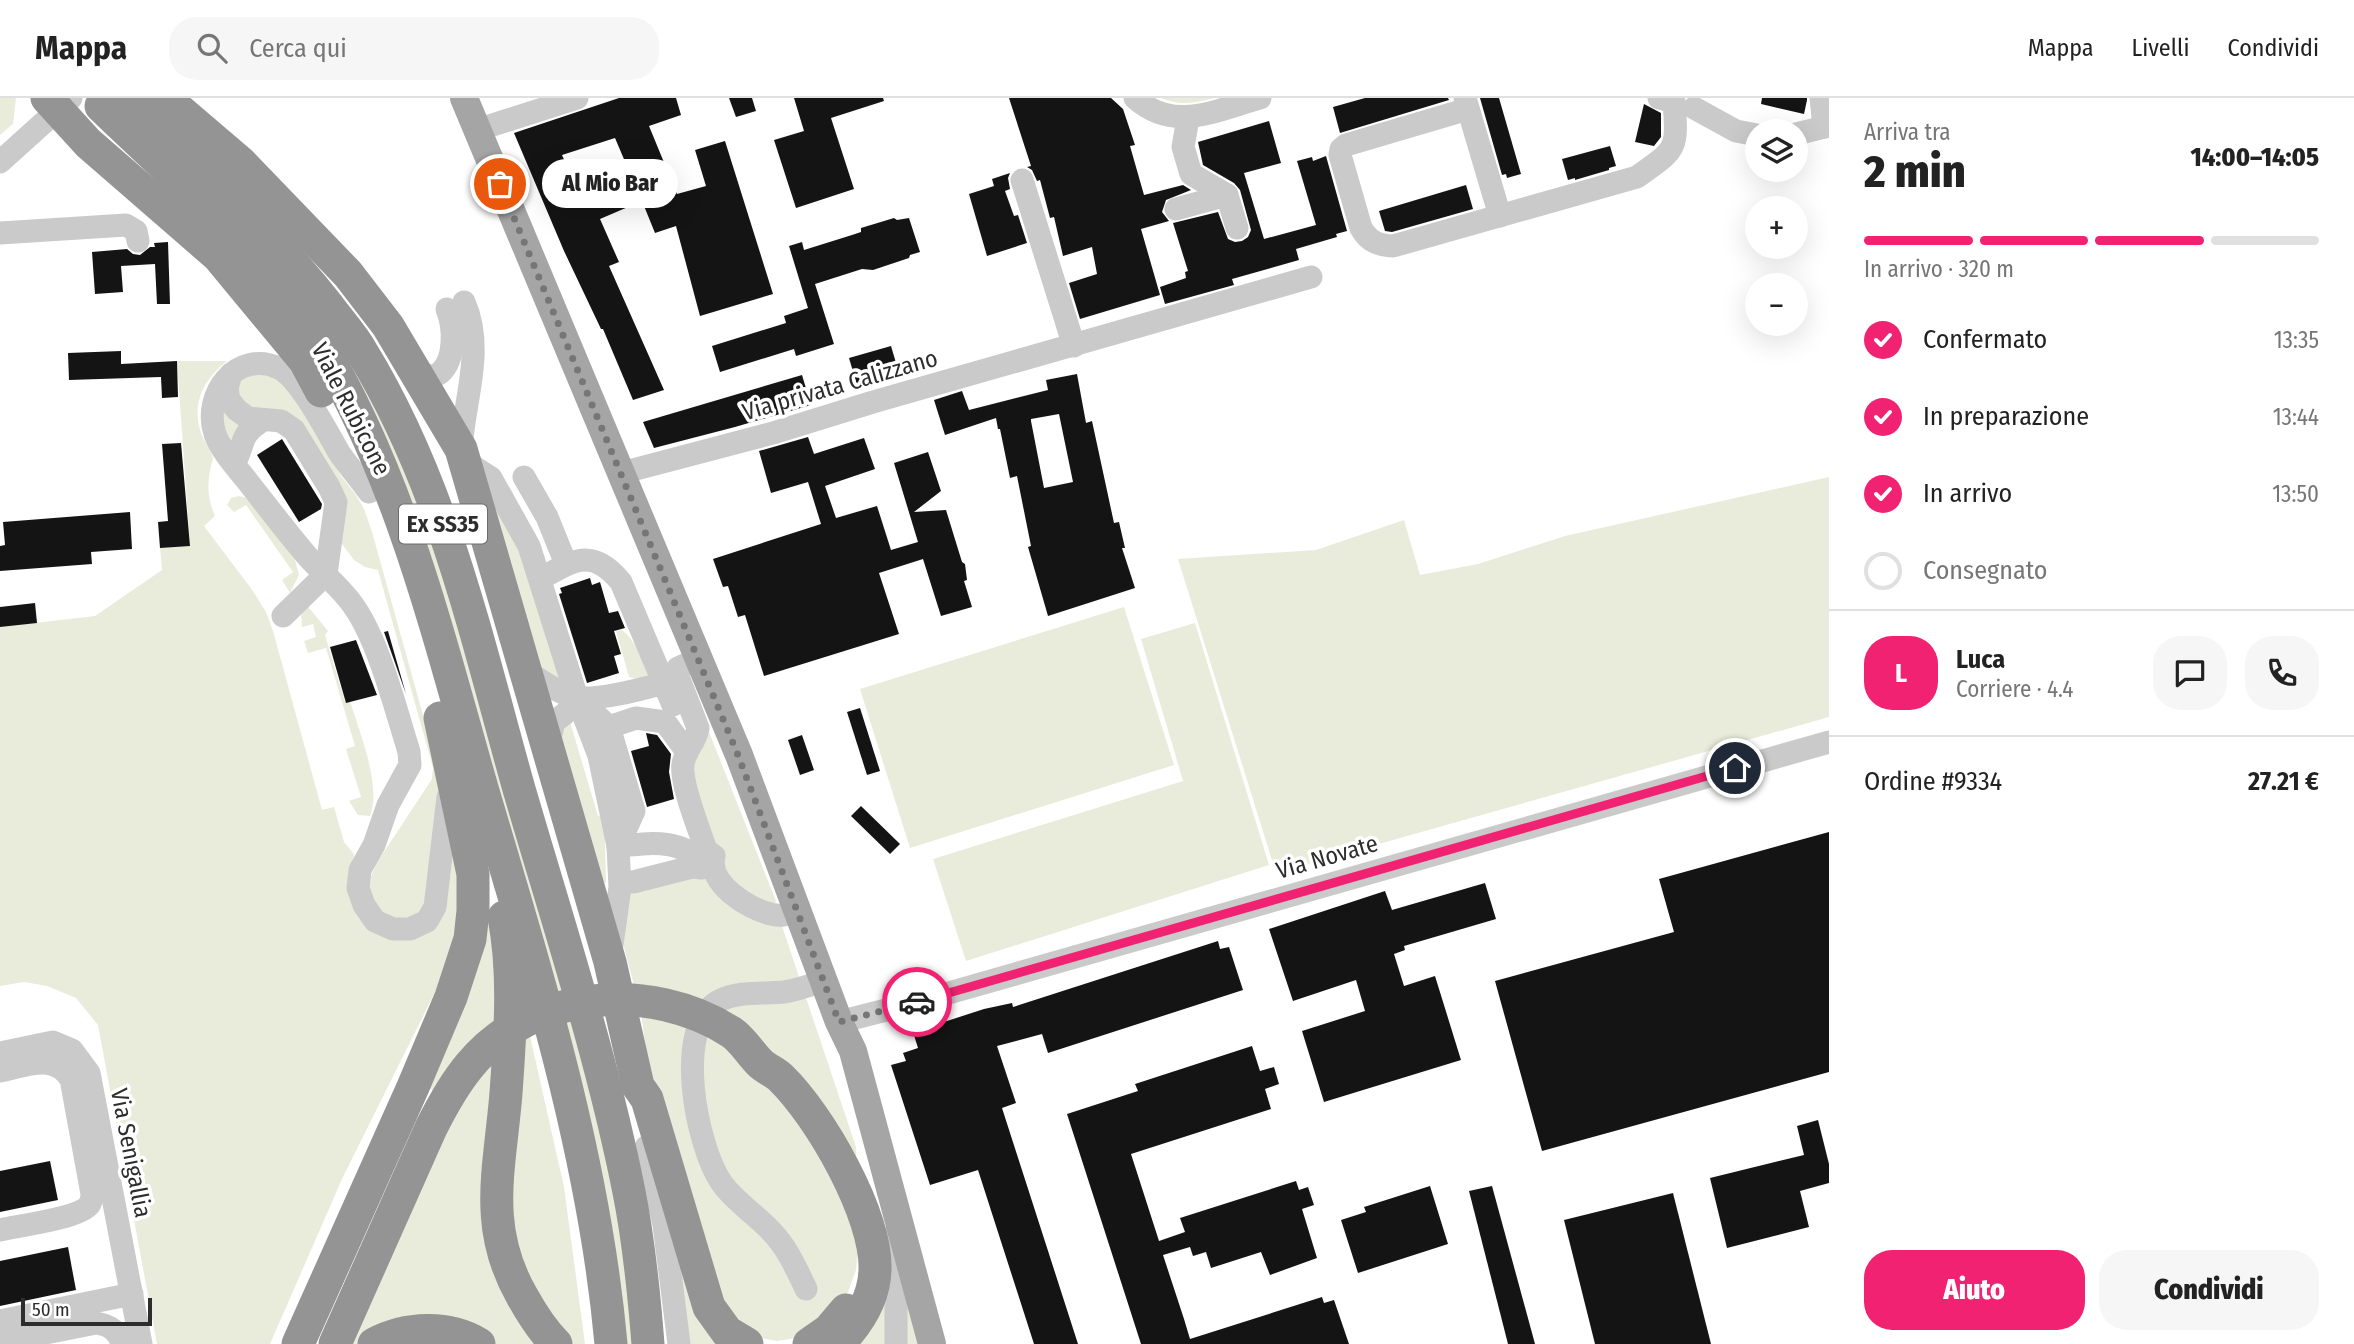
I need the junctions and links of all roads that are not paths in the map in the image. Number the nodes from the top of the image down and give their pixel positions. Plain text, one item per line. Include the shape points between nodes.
1 (165, 98) edge
2 (464, 98) edge
3 (577, 98) edge
4 (1135, 98) edge
5 (1260, 98) edge
6 (1821, 98) edge
7 (78, 102) edge
8 (1466, 103) edge
9 (1681, 104) edge
10 (1188, 118) junction
11 (1826, 126) edge
12 (477, 130) junction
13 (1808, 131) edge
14 (1745, 133) edge
15 (0, 162) edge
16 (1022, 180) dead end
17 (1227, 195) junction
18 (1176, 209) dead end
19 (1500, 216) junction
20 (1237, 228) dead end
21 (0, 233) edge
22 (138, 241) dead end
23 (1311, 277) dead end
24 (1074, 346) junction
25 (231, 374) junction
26 (429, 374) junction
27 (468, 391) junction
28 (263, 420) junction
29 (463, 455) junction
30 (234, 464) junction
31 (621, 473) junction
32 (524, 477) dead end
33 (369, 492) junction
34 (410, 538) junction
35 (566, 564) junction
36 (326, 574) junction
37 (459, 576) junction
38 (540, 579) junction
39 (426, 591) junction
40 (283, 616) dead end
41 (698, 659) junction
42 (526, 671) junction
43 (664, 683) junction
44 (577, 698) junction
45 (609, 727) junction
46 (1829, 742) edge
47 (548, 746) junction
48 (687, 752) junction
49 (451, 762) junction
50 (481, 783) junction
51 (618, 846) junction
52 (712, 864) junction
53 (633, 881) dead end
54 (592, 901) junction
55 (798, 911) junction
56 (610, 962) junction
57 (825, 980) junction
58 (839, 1022) junction
59 (0, 1053) edge
60 (762, 1065) junction
61 (0, 1071) edge
62 (638, 1086) junction
63 (895, 1208) junction
64 (0, 1230) edge
65 (806, 1289) dead end
66 (132, 1294) junction
67 (0, 1321) edge
68 (303, 1338) edge
69 (0, 1342) edge
70 (122, 1344) edge
71 (141, 1344) edge
72 (335, 1344) edge
73 (374, 1344) edge
74 (479, 1344) edge
75 (556, 1344) edge
76 (611, 1344) edge
77 (648, 1344) edge
78 (678, 1344) edge
79 (747, 1344) edge
80 (809, 1344) edge
81 (838, 1344) edge
82 (897, 1344) edge
83 (932, 1344) edge
84 (947, 1344) edge

1 - 26 highway via 240,162 348,274
2 - 12 main road
3 - 12 street
4 - 10 street via 1170,118
5 - 10 street
6 - 11 street
7 - 15 street
7 - 33 highway via 88,143 218,256 305,361 351,447
7 - 34 highway, Viale Rubicone via 231,232 278,284 318,341 357,412
7 - 37 highway, Viale Rubicone / Ex SS35 via 226,193 302,273 361,350 423,473
8 - 19 street
8 - 19 street via 1342,149 1361,228 1366,238 1394,246
9 - 14 street
9 - 19 street via 1669,154 1637,177
10 - 17 street via 1183,147 1191,174
11 - 13 street
12 - 31 main road
16 - 24 street
17 - 18 street
17 - 20 street
21 - 22 street via 126,225 136,231
23 - 24 street, Via privata Calizzano
24 - 31 street, Via privata Calizzano
25 - 28 street via 229,400 248,418
25 - 30 street via 217,389 211,412 216,436
25 - 33 street via 265,363 282,369
26 - 27 street via 452,393
26 - 27 street via 450,353 456,305 474,330
26 - 29 highway
27 - 29 street
28 - 30 street via 248,429
28 - 36 street via 281,421 294,430 336,502
29 - 38 street via 491,478 529,546
29 - 42 highway
30 - 36 street
31 - 41 main road
32 - 35 street
33 - 34 highway
34 - 39 highway, Viale Rubicone
35 - 38 street
35 - 43 street via 595,560 621,582
36 - 40 street
36 - 49 street via 367,628 409,752 410,765 360,870 358,888 375,921 393,929 410,929 427,921 435,906
37 - 54 highway via 554,828
37 - 77 highway via 603,1081 635,1228
38 - 44 street
39 - 49 highway via 432,684
39 - 50 highway, Viale Rubicone
41 - 48 street via 677,668 698,728
41 - 55 main road
42 - 44 street
42 - 47 highway
43 - 44 street via 628,693
43 - 48 street
44 - 45 street
44 - 47 street via 554,722
44 - 51 street via 599,756
45 - 48 street via 636,718 664,722
45 - 51 street via 634,811
46 - 58 street, Via Novate
47 - 54 highway
48 - 52 street via 682,774 706,850 714,856
49 - 68 highway via 474,874 470,939 451,998
50 - 75 highway via 486,833 505,921 510,997 497,1172 498,1235 519,1291
50 - 76 highway via 546,1009 589,1182
51 - 52 street via 679,845
51 - 56 street via 620,887
52 - 53 street
52 - 55 street via 718,878 747,906 781,916
54 - 56 highway
55 - 57 main road
56 - 62 highway
57 - 58 main road
57 - 65 street via 790,991 720,1000 696,1030 692,1057 697,1116 707,1157 722,1184 773,1233
58 - 63 main road via 842,1054
59 - 66 street, Via Senigallia via 52,1042 72,1050 89,1073
60 - 72 highway via 734,1033 695,1013 652,1001 607,998 564,1006 521,1023 471,1063 443,1104
60 - 80 highway via 770,1084 826,1159 861,1239 861,1267 853,1297 830,1330
60 - 81 highway via 780,1078 828,1140 872,1238 876,1272 869,1297 857,1324
61 - 64 street via 43,1062 64,1069 71,1079 92,1194 90,1205 82,1211
62 - 78 street via 636,1102 663,1225
62 - 79 highway via 647,1099 709,1307 727,1332
63 - 82 street
63 - 83 main road
63 - 84 main road
66 - 67 street
66 - 71 street, Via Senigallia
69 - 70 street via 96,1323 116,1331
73 - 74 highway via 387,1337 433,1330

